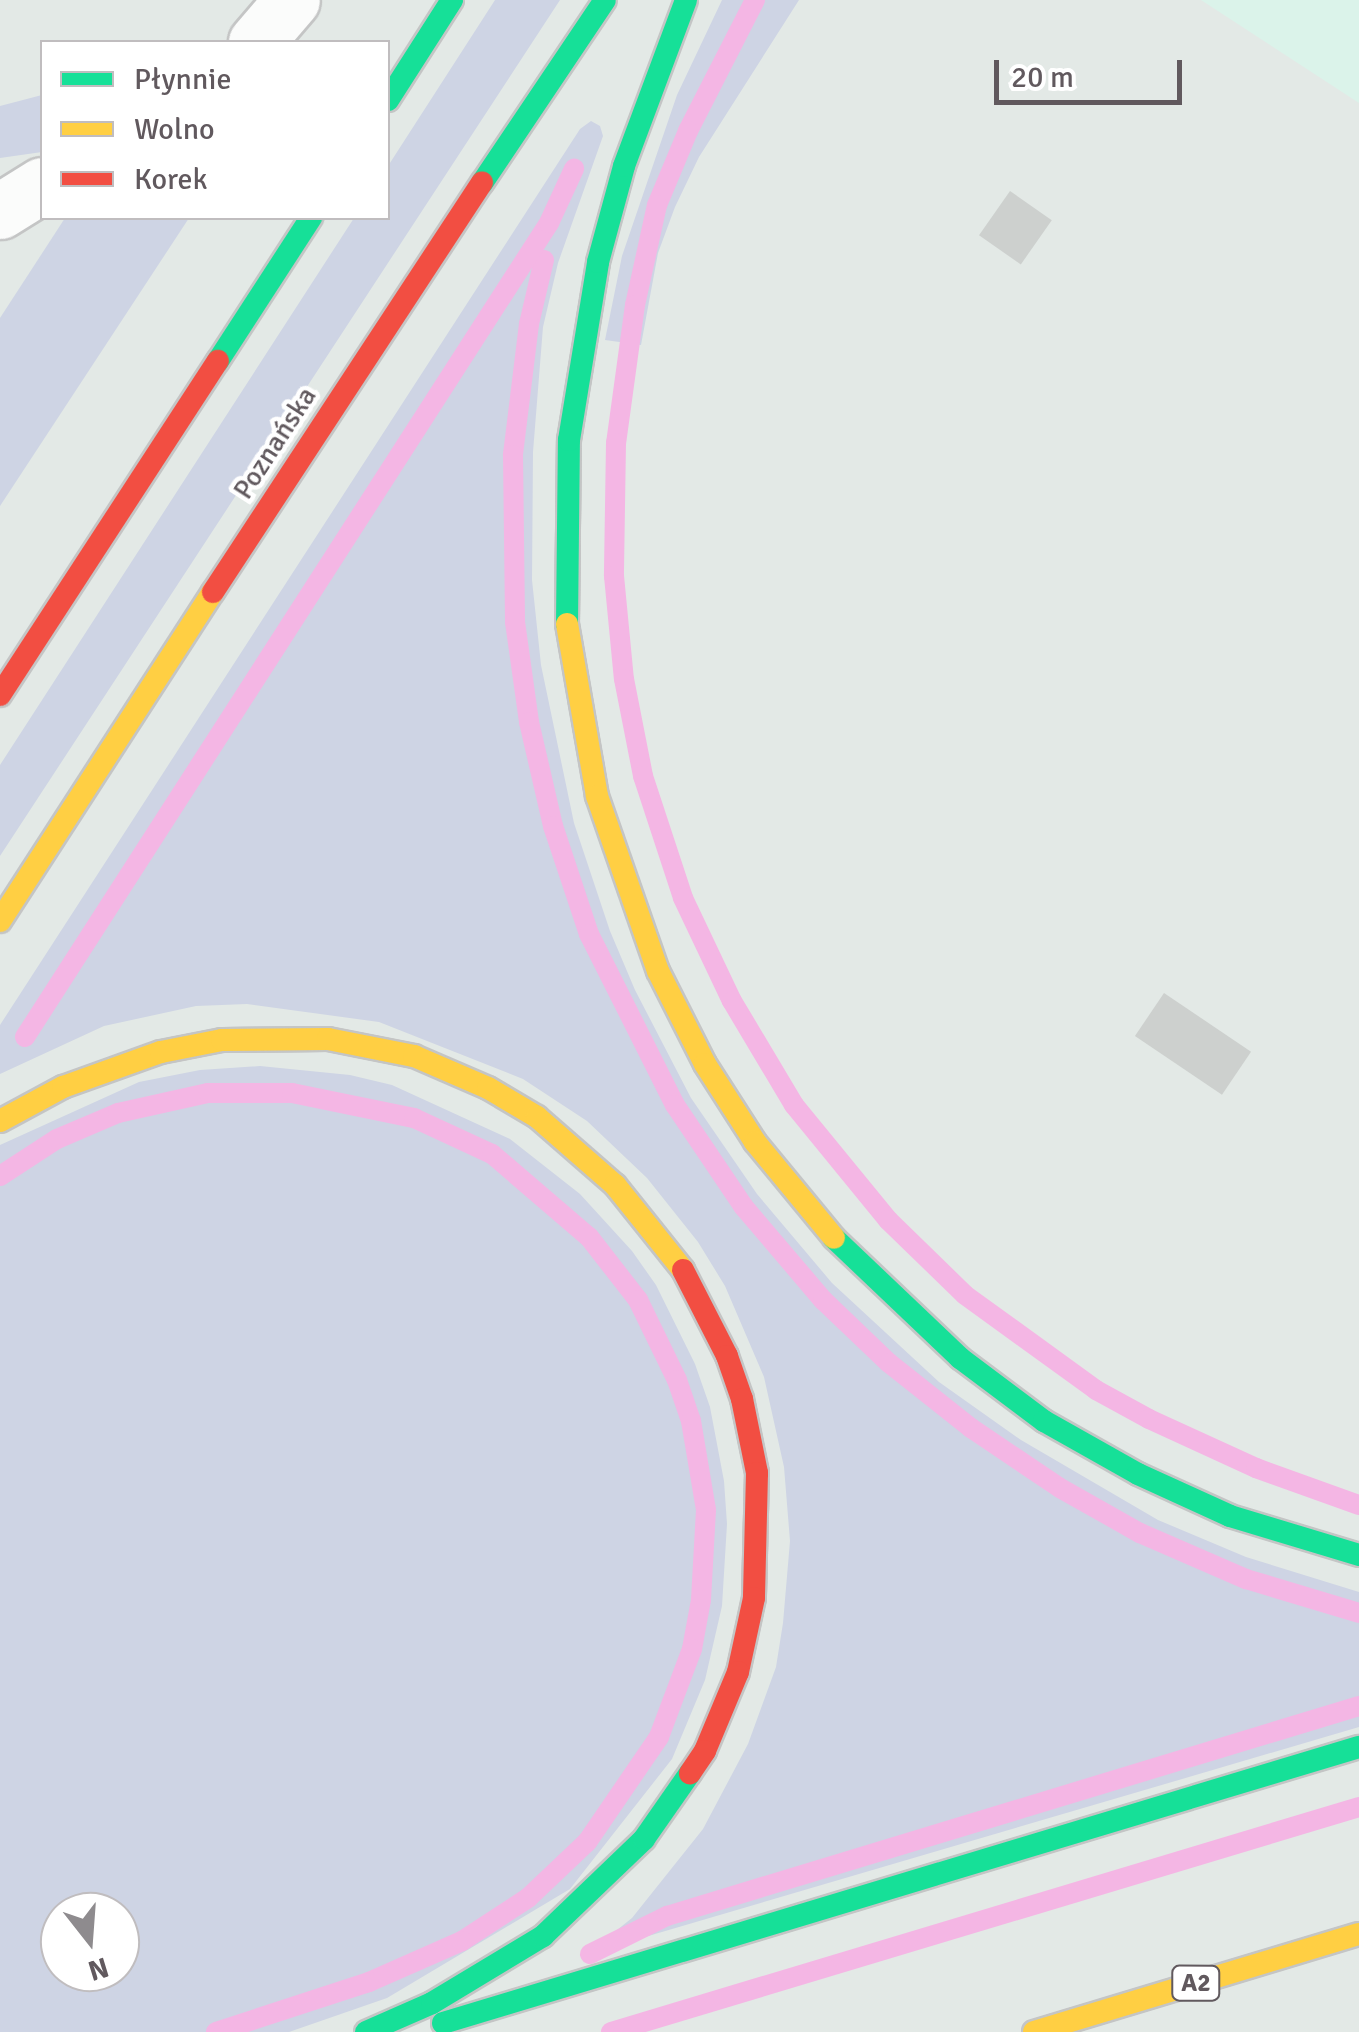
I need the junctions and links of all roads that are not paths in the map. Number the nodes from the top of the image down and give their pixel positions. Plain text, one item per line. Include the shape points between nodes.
1 (292, 0) edge
2 (452, 0) edge
3 (605, 0) edge
4 (686, 0) edge
5 (258, 40) edge
6 (390, 97) edge
7 (40, 186) edge
8 (0, 211) edge
9 (310, 220) edge
10 (0, 696) edge
11 (0, 921) edge
12 (0, 1121) edge
13 (1359, 1555) edge
14 (1359, 1747) edge
15 (1359, 1934) edge
16 (366, 2032) edge
17 (413, 2032) edge
18 (1034, 2032) edge

1 - 5 street
2 - 6 main road
3 - 11 main road, Poznańska
4 - 13 main road via 624,166 598,262 569,440 565,528 568,622 597,796 658,971 704,1064 755,1142 825,1229 960,1358 1044,1421 1138,1474 1230,1516
7 - 8 street
9 - 10 main road
12 - 16 main road via 96,1075 222,1040 328,1039 414,1056 537,1117 615,1185 689,1277 728,1356 756,1474 758,1554 738,1672 704,1751 644,1839 543,1936 464,1986
14 - 17 main road
15 - 18 main road, A2

